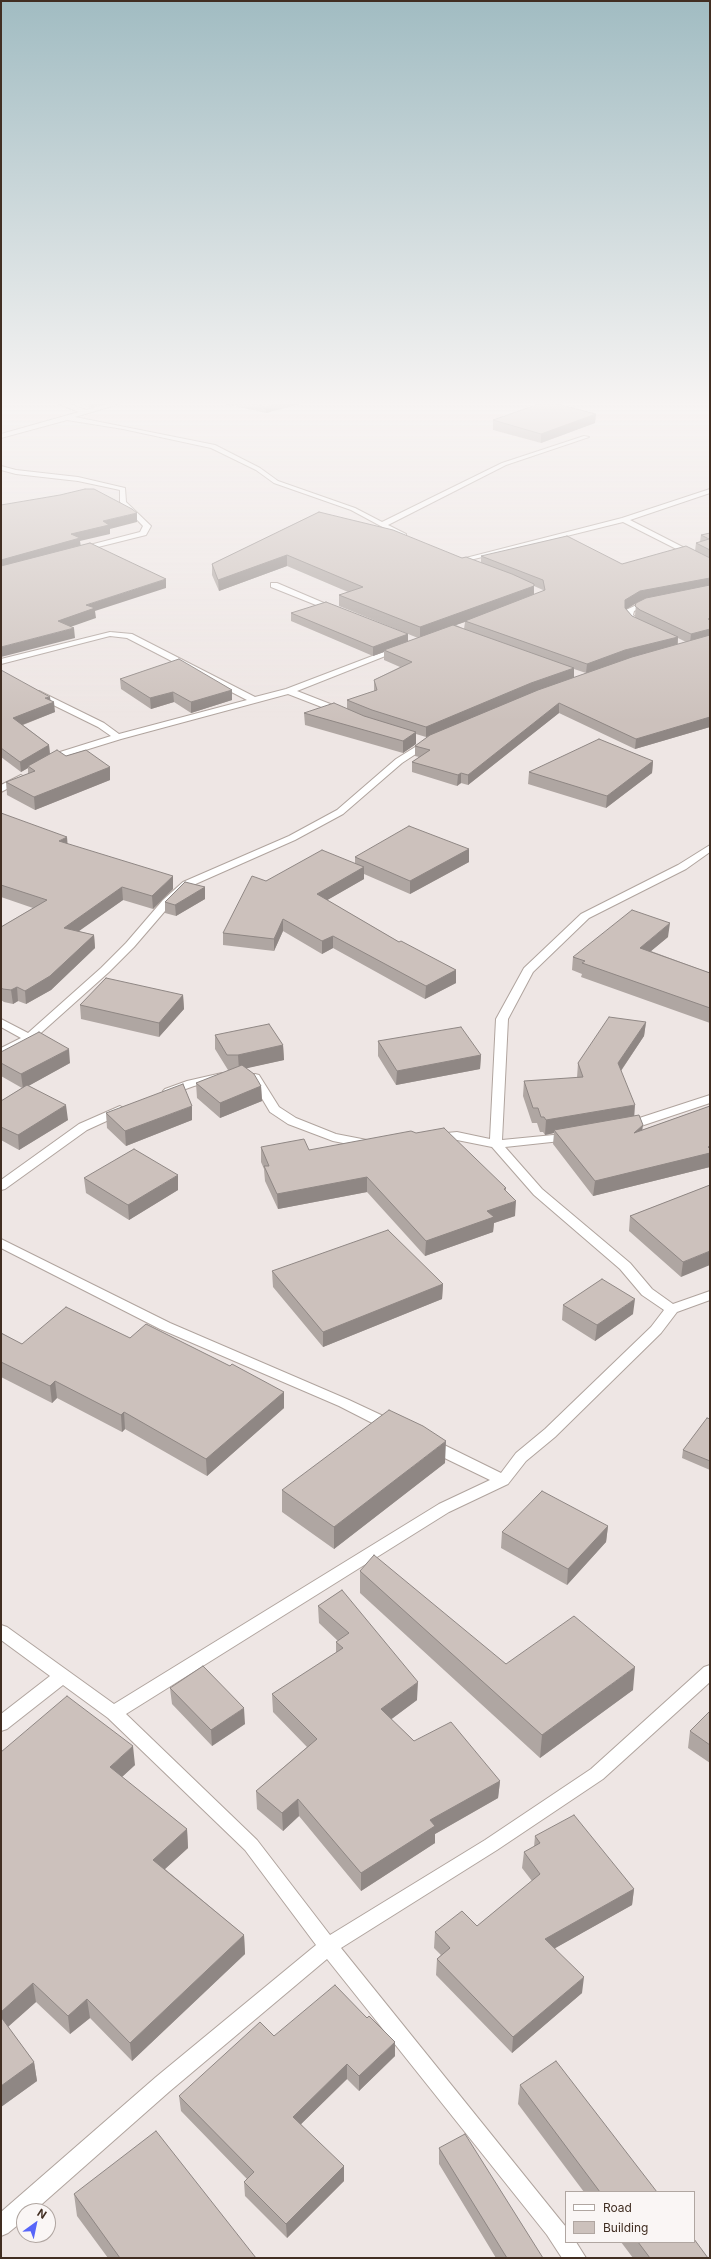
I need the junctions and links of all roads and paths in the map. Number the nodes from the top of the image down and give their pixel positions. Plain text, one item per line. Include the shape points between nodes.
1 (130, 509) edge
2 (354, 509) edge
3 (413, 509) edge
4 (655, 509) edge
5 (624, 520) junction
6 (382, 525) junction
7 (413, 542) edge
8 (76, 552) edge
9 (710, 564) edge
10 (472, 566) edge
11 (274, 585) dead end
12 (658, 601) edge
13 (345, 614) edge
14 (649, 629) edge
15 (410, 645) edge
16 (1, 662) edge
17 (26, 687) edge
18 (289, 691) junction
19 (254, 700) junction
20 (349, 715) edge
21 (441, 736) edge
22 (118, 737) junction
23 (414, 739) edge
24 (426, 742) junction
25 (42, 766) edge
26 (28, 774) edge
27 (1, 789) edge
28 (710, 848) edge
29 (1, 1022) edge
30 (28, 1038) junction
31 (1, 1052) edge
32 (155, 1097) edge
33 (710, 1099) edge
34 (134, 1105) edge
35 (614, 1128) edge
36 (584, 1134) edge
37 (421, 1140) edge
38 (378, 1143) edge
39 (496, 1144) junction
40 (1, 1186) edge
41 (1, 1243) edge
42 (710, 1295) edge
43 (672, 1309) junction
44 (402, 1431) edge
45 (416, 1438) edge
46 (503, 1480) junction
47 (1, 1630) edge
48 (710, 1672) edge
49 (63, 1675) junction
50 (114, 1713) junction
51 (1, 1724) edge
52 (328, 1946) junction
53 (1, 2226) edge
54 (575, 2258) edge

1 - 8 street via 147,526 143,533
2 - 6 street
3 - 6 street
4 - 5 street
5 - 9 street
5 - 10 street via 455,559
6 - 7 street
11 - 13 street
12 - 14 street via 630,610 629,616 635,623
15 - 18 street
16 - 19 street via 110,634 129,636
17 - 22 street via 101,725
18 - 19 street
18 - 20 street
19 - 22 street
21 - 24 street
22 - 25 street via 63,754
23 - 24 street
24 - 30 street via 399,761 340,812 292,838 187,884 167,902 130,945
26 - 27 street
28 - 39 street via 682,867 585,916 528,970 502,1019
29 - 30 street
30 - 31 street
32 - 38 street via 191,1083 237,1074 255,1077 274,1109 292,1121 363,1144
33 - 35 street via 638,1124
34 - 40 street via 83,1127
36 - 39 street
37 - 39 street via 457,1136
39 - 43 street via 538,1192 625,1266 647,1292
41 - 44 street via 165,1326
42 - 43 street
43 - 46 street via 656,1330 550,1433 521,1457
45 - 46 street
46 - 50 street via 444,1508
47 - 49 street
48 - 52 street via 597,1774 491,1845
49 - 50 street
49 - 51 street
50 - 52 street via 251,1845
52 - 53 street via 163,2084
52 - 54 street via 554,2228

